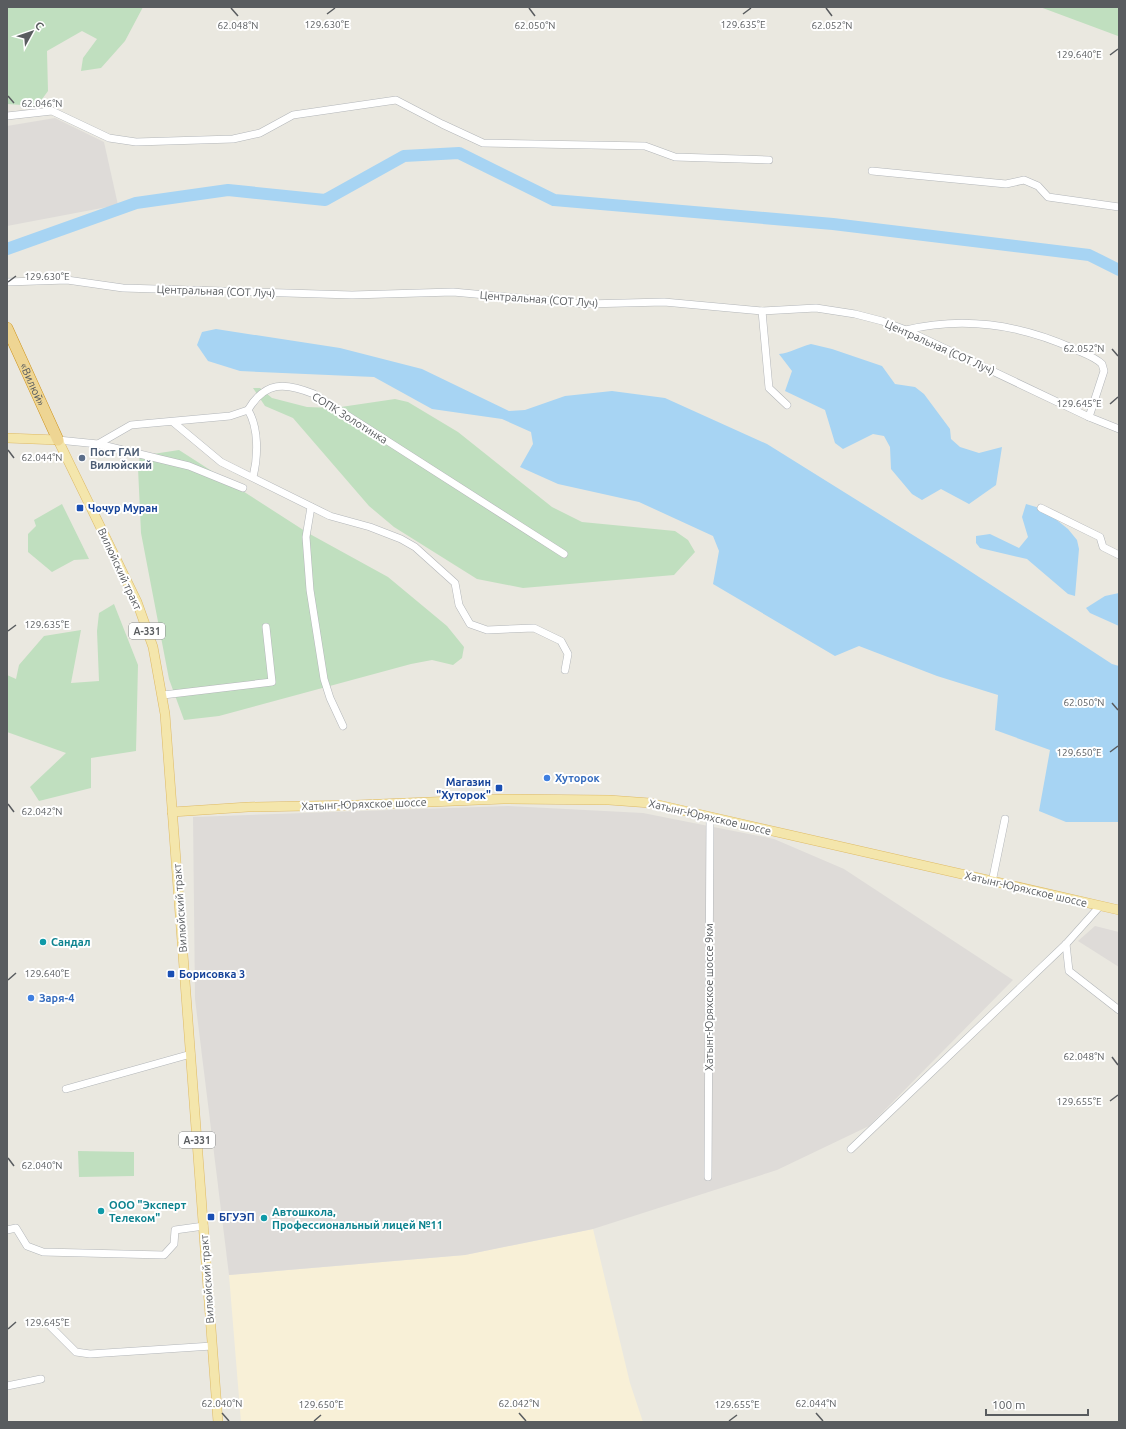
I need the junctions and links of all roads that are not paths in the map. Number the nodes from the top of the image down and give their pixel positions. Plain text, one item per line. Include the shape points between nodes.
1 (7, 116) edge
2 (769, 160) dead end
3 (872, 171) dead end
4 (1119, 207) edge
5 (7, 282) edge
6 (762, 311) junction
7 (7, 328) edge
8 (906, 330) junction
9 (787, 405) dead end
10 (248, 410) junction
11 (1089, 417) junction
12 (173, 422) junction
13 (1119, 429) edge
14 (7, 438) edge
15 (58, 440) junction
16 (98, 444) junction
17 (253, 477) junction
18 (243, 488) dead end
19 (311, 507) junction
20 (1041, 508) dead end
21 (564, 554) dead end
22 (1119, 555) edge
23 (266, 627) dead end
24 (565, 670) dead end
25 (163, 695) junction
26 (343, 726) dead end
27 (172, 812) junction
28 (710, 817) junction
29 (1005, 818) dead end
30 (992, 882) junction
31 (1100, 906) junction
32 (1119, 910) edge
33 (1066, 944) junction
34 (1119, 1010) edge
35 (191, 1054) junction
36 (66, 1089) dead end
37 (851, 1149) dead end
38 (708, 1177) dead end
39 (204, 1226) junction
40 (7, 1230) edge
41 (50, 1326) dead end
42 (212, 1346) junction
43 (41, 1379) dead end
44 (7, 1386) edge
45 (218, 1422) edge

1 - 2 street via 52,111 109,138 136,142 233,139 260,133 292,115 396,100 484,143 645,146 675,157
3 - 4 street via 1006,184 1024,180 1038,186 1048,197
5 - 6 street, Центральная (СОТ Луч) via 66,280 123,288 352,295 453,292 586,304 664,302
6 - 8 street, Центральная (СОТ Луч) via 816,308 834,310 882,321
6 - 9 street via 769,388
7 - 15 highway, «Вилюй» / А-331
8 - 11 street, Центральная (СОТ Луч)
8 - 11 street via 942,323 981,323 1020,330 1060,343 1091,357 1102,364 1104,371
10 - 12 street via 230,416
10 - 17 street via 252,416 257,447 257,463
10 - 21 street, СОПК Золотинка via 255,398 272,387 304,390 314,394
11 - 13 street, Центральная (СОТ Луч)
12 - 16 street via 131,425
12 - 17 street via 221,462
14 - 15 main road
15 - 16 street
15 - 25 main road, Вилюйский тракт / А-331 via 137,602 153,647
16 - 18 street via 190,466
17 - 19 street
19 - 24 street via 330,516 370,527 415,547 456,583 459,605 470,624 487,630 534,628 562,641 568,654
19 - 26 street via 306,537 310,590 324,679
20 - 22 street via 1100,537 1103,547
23 - 25 street via 272,682
25 - 27 main road, Вилюйский тракт / А-331
27 - 28 main road, Хатынг-Юряхское шоссе via 248,807 503,799 650,803
27 - 35 main road, Вилюйский тракт / А-331
28 - 30 main road, Хатынг-Юряхское шоссе
28 - 38 street, Хатынг-Юряхское шоссе 9км
29 - 30 street
30 - 31 main road, Хатынг-Юряхское шоссе
31 - 32 main road, Хатынг-Юряхское шоссе
31 - 33 street
33 - 34 street via 1070,971
33 - 37 street
35 - 36 street
35 - 39 main road, Вилюйский тракт / А-331
39 - 40 street via 176,1230 174,1244 164,1255 43,1252 27,1246 16,1228
39 - 42 main road, Вилюйский тракт / А-331
41 - 42 street via 76,1352 90,1354
42 - 45 main road, Вилюйский тракт / А-331
43 - 44 street

